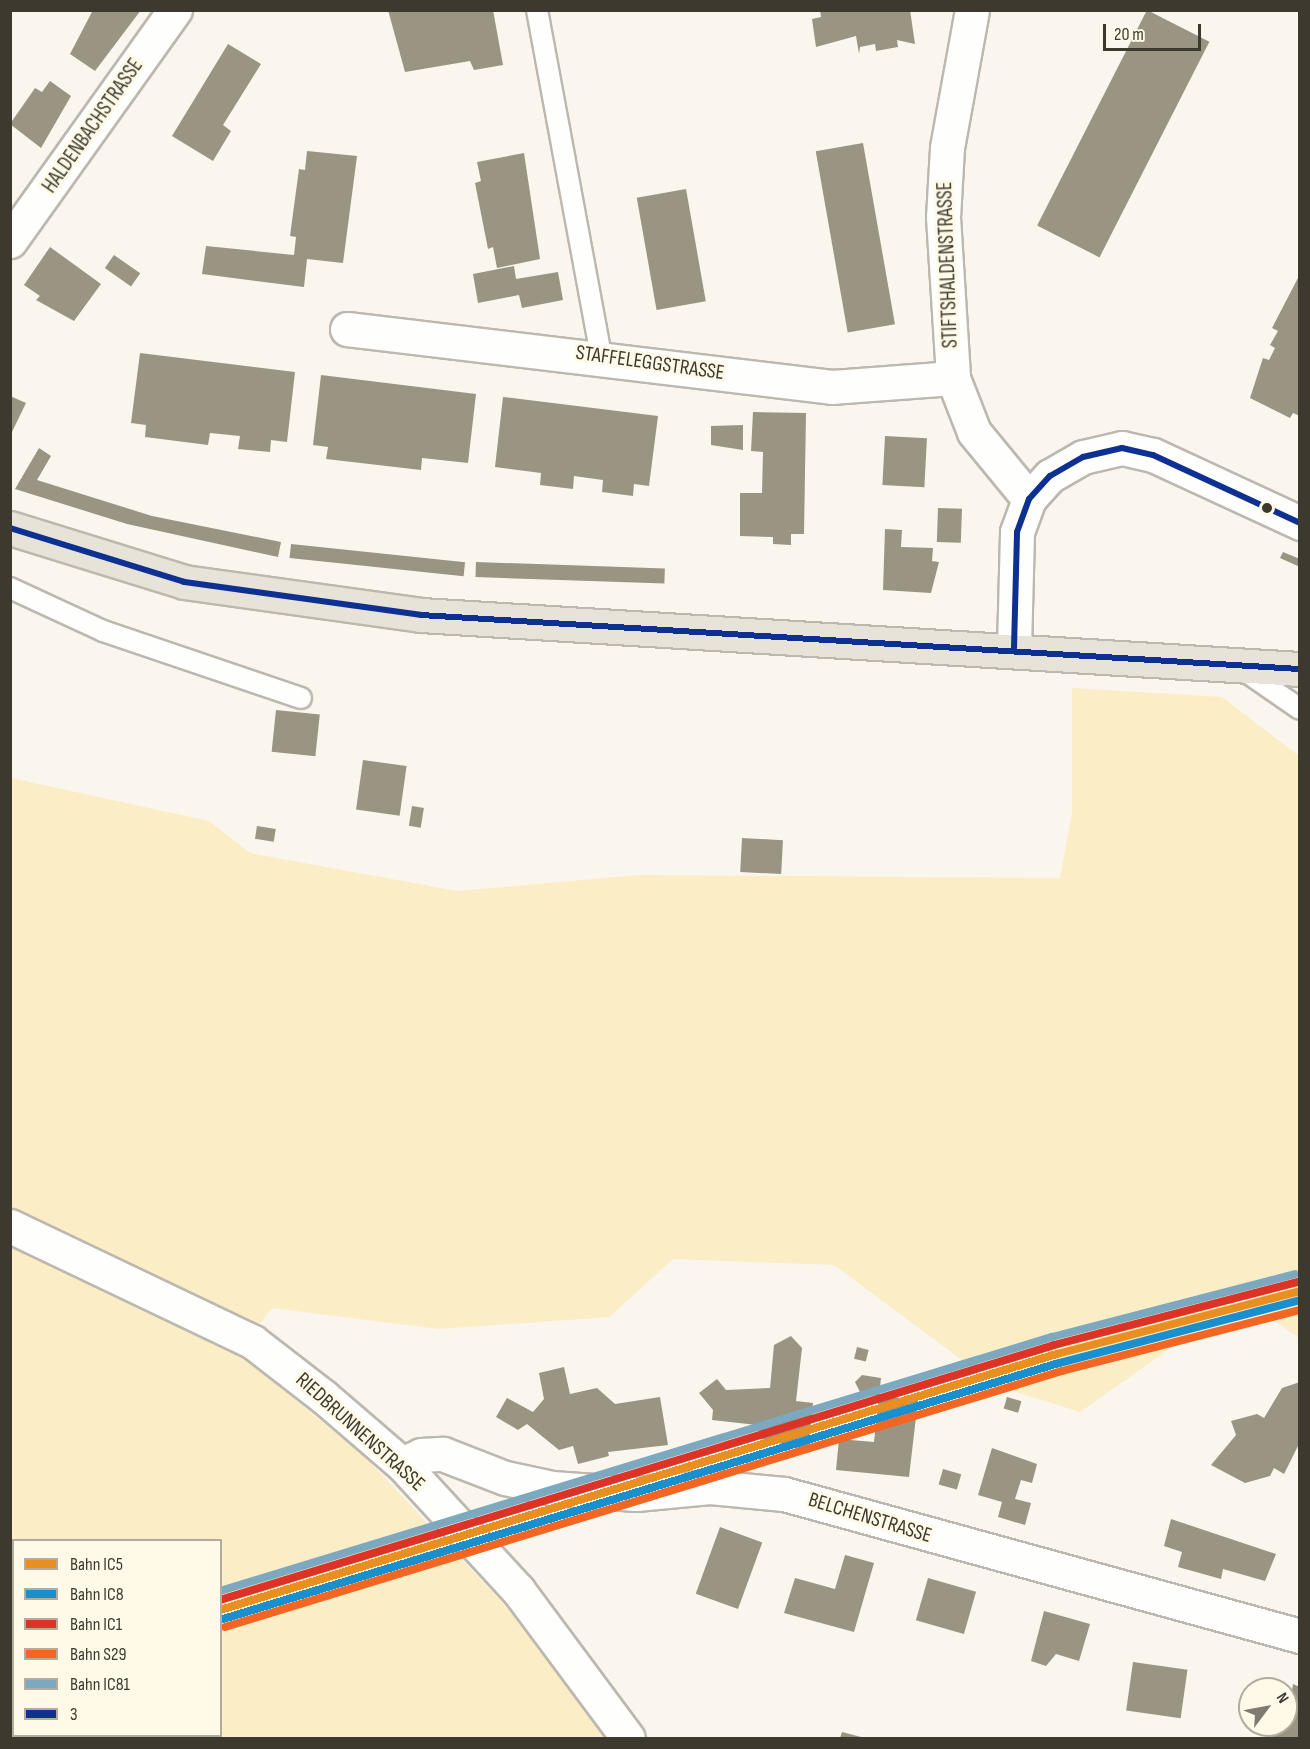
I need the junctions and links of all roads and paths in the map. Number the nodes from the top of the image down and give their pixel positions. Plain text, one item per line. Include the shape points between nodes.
1 (175, 10) edge
2 (537, 10) edge
3 (972, 10) edge
4 (10, 241) edge
5 (347, 329) dead end
6 (601, 355) junction
7 (953, 378) junction
8 (1029, 499) junction
9 (1299, 523) edge
10 (10, 528) edge
11 (10, 588) edge
12 (1014, 648) junction
13 (1232, 663) junction
14 (1299, 669) edge
15 (301, 698) dead end
16 (1299, 709) edge
17 (10, 1226) edge
18 (402, 1464) junction
19 (1299, 1636) edge
20 (628, 1738) edge

1 - 4 street, HALDENBACHSTRASSE
2 - 6 lane
3 - 7 street, STIFTSHALDENSTRASSE via 947,148 944,205
5 - 6 street, STAFFELEGGSTRASSE
6 - 7 street, STAFFELEGGSTRASSE via 832,387
7 - 8 street, STIFTSHALDENSTRASSE via 974,432
8 - 9 street via 1050,476 1083,457 1122,448 1191,470
8 - 12 street via 1017,532
10 - 12 main road via 184,582 277,599 421,615
11 - 15 lane via 104,631
12 - 13 main road
13 - 14 main road
13 - 16 lane
17 - 18 street, RIEDBRUNNENSTRASSE via 253,1342
18 - 19 street, BELCHENSTRASSE via 421,1455 443,1454 505,1478 552,1488 636,1494 710,1487 784,1494
18 - 20 street, RIEDBRUNNENSTRASSE via 518,1590

